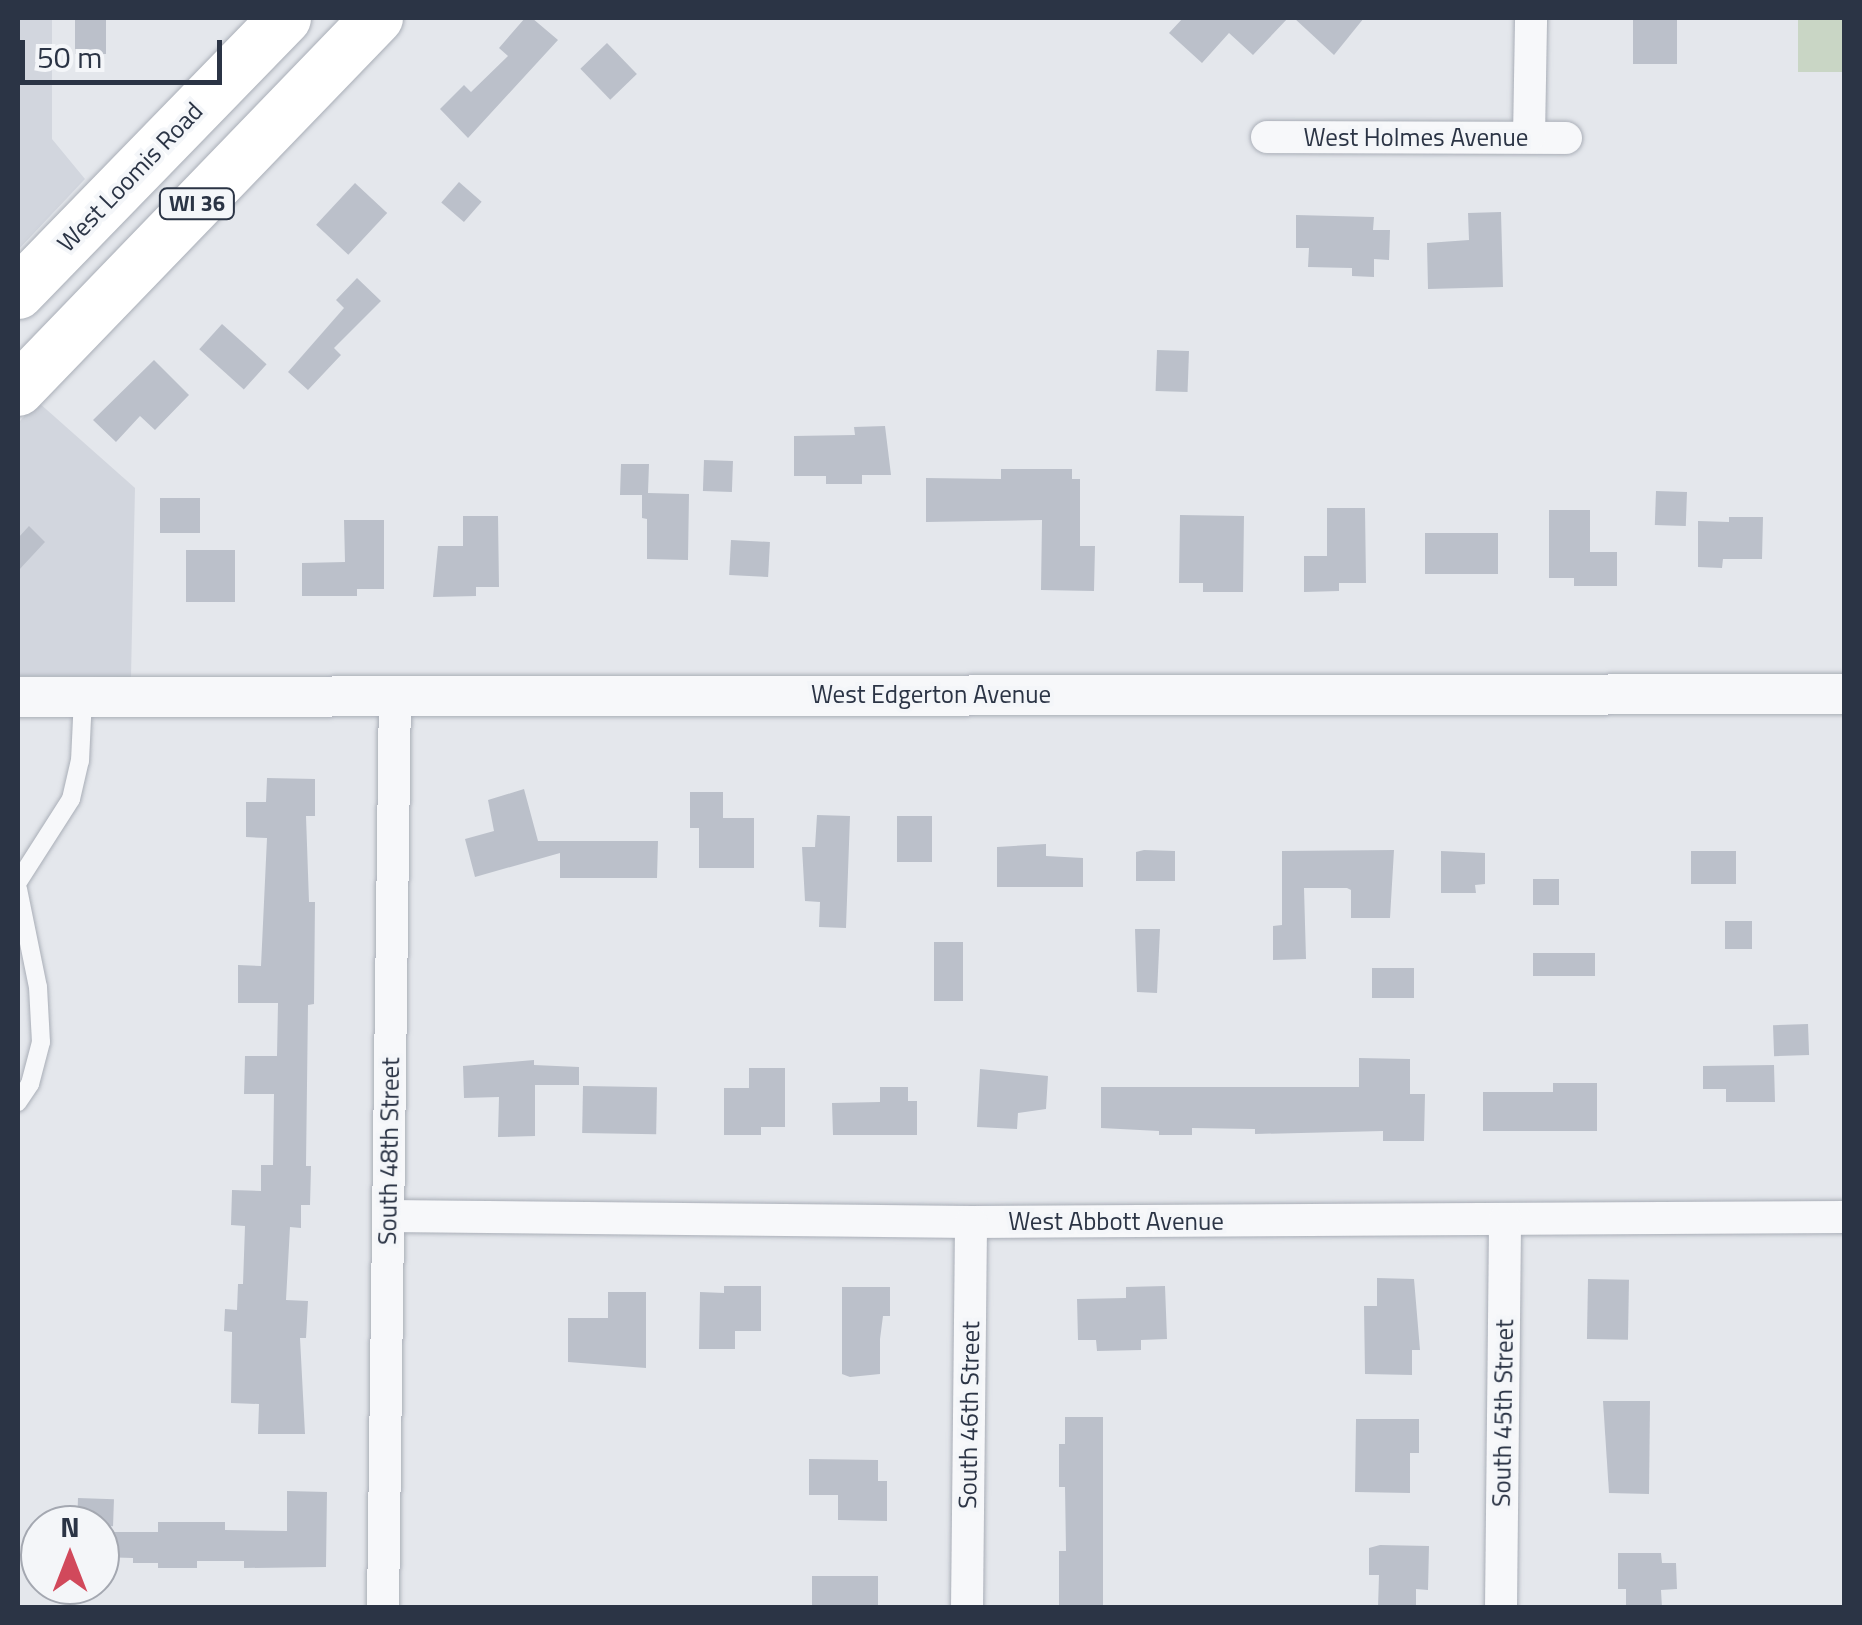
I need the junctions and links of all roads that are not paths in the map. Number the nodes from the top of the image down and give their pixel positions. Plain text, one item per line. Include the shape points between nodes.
1 (285, 18) edge
2 (1531, 18) edge
3 (347, 27) edge
4 (1267, 137) dead end
5 (1529, 137) junction
6 (1566, 138) dead end
7 (18, 292) edge
8 (18, 390) edge
9 (1844, 694) edge
10 (395, 695) junction
11 (18, 696) edge
12 (83, 697) junction
13 (18, 885) edge
14 (18, 1102) edge
15 (388, 1216) junction
16 (1844, 1217) edge
17 (1505, 1219) junction
18 (971, 1222) junction
19 (383, 1608) edge
20 (967, 1608) edge
21 (1502, 1608) edge

1 - 7 main road, West Loomis Road / WI 36
2 - 5 street
3 - 8 main road, WI 36
4 - 5 street, West Holmes Avenue
5 - 6 street, West Holmes Avenue
9 - 10 street, West Edgerton Avenue
10 - 12 street, West Edgerton Avenue
10 - 15 street, South 48th Street
11 - 12 street, West Edgerton Avenue
12 - 13 lane via 71,799
13 - 14 lane via 38,987 41,1042
15 - 18 street, West Abbott Avenue
15 - 19 street, South 48th Street
16 - 17 street, West Abbott Avenue
17 - 18 street, West Abbott Avenue
17 - 21 street, South 45th Street
18 - 20 street, South 46th Street

